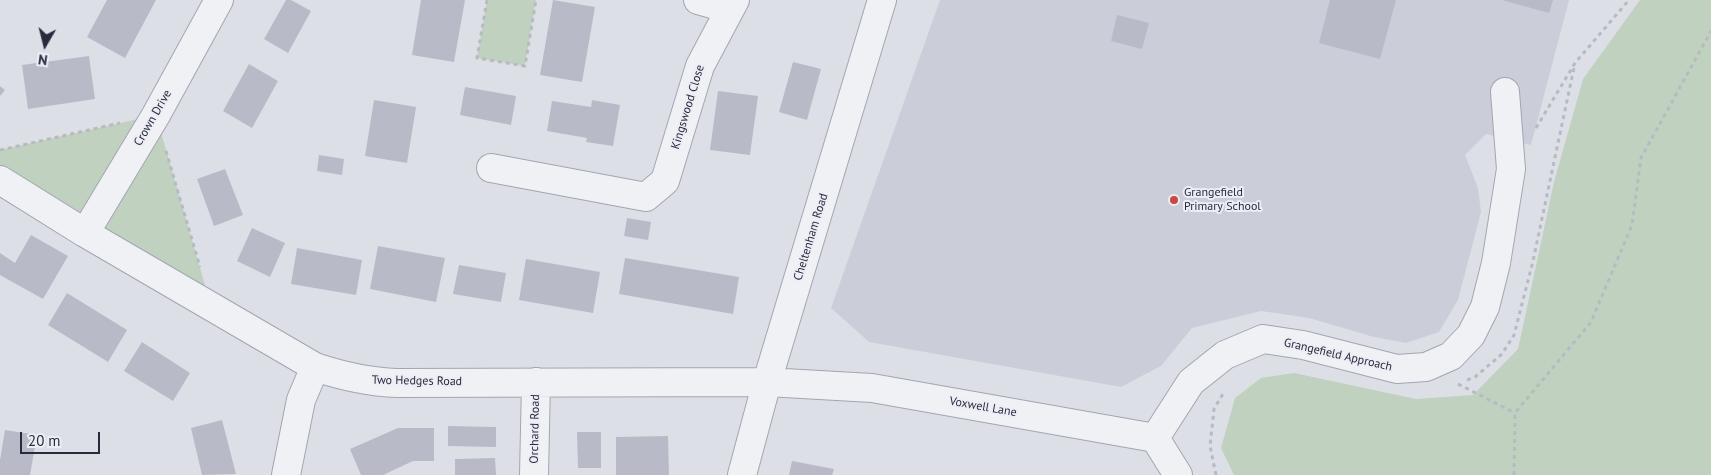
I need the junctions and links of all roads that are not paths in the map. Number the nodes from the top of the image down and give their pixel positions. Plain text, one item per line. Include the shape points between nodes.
1 (218, 0) edge
2 (698, 0) edge
3 (882, 0) edge
4 (732, 4) edge
5 (1505, 92) dead end
6 (491, 168) dead end
7 (0, 180) edge
8 (84, 233) junction
9 (315, 367) junction
10 (536, 382) junction
11 (767, 382) junction
12 (1155, 438) junction
13 (286, 475) edge
14 (534, 475) edge
15 (742, 475) edge
16 (1178, 475) edge

1 - 8 street, Crown Drive via 156,116
2 - 4 street, Kingswood Close
3 - 11 street, Cheltenham Road
4 - 6 street, Kingswood Close via 700,66 665,181 646,197
5 - 12 street, Grangefield Approach via 1511,169 1496,263 1484,307 1471,335 1451,356 1426,367 1397,368 1303,344 1263,339 1225,355 1191,382
7 - 8 street, Two Hedges Road
8 - 9 street, Two Hedges Road
9 - 10 street, Two Hedges Road via 376,382
9 - 13 street via 302,400
10 - 11 street, Two Hedges Road
10 - 14 street, Orchard Road
11 - 12 street, Voxwell Lane via 872,388
11 - 15 street, Cheltenham Road
12 - 16 street

